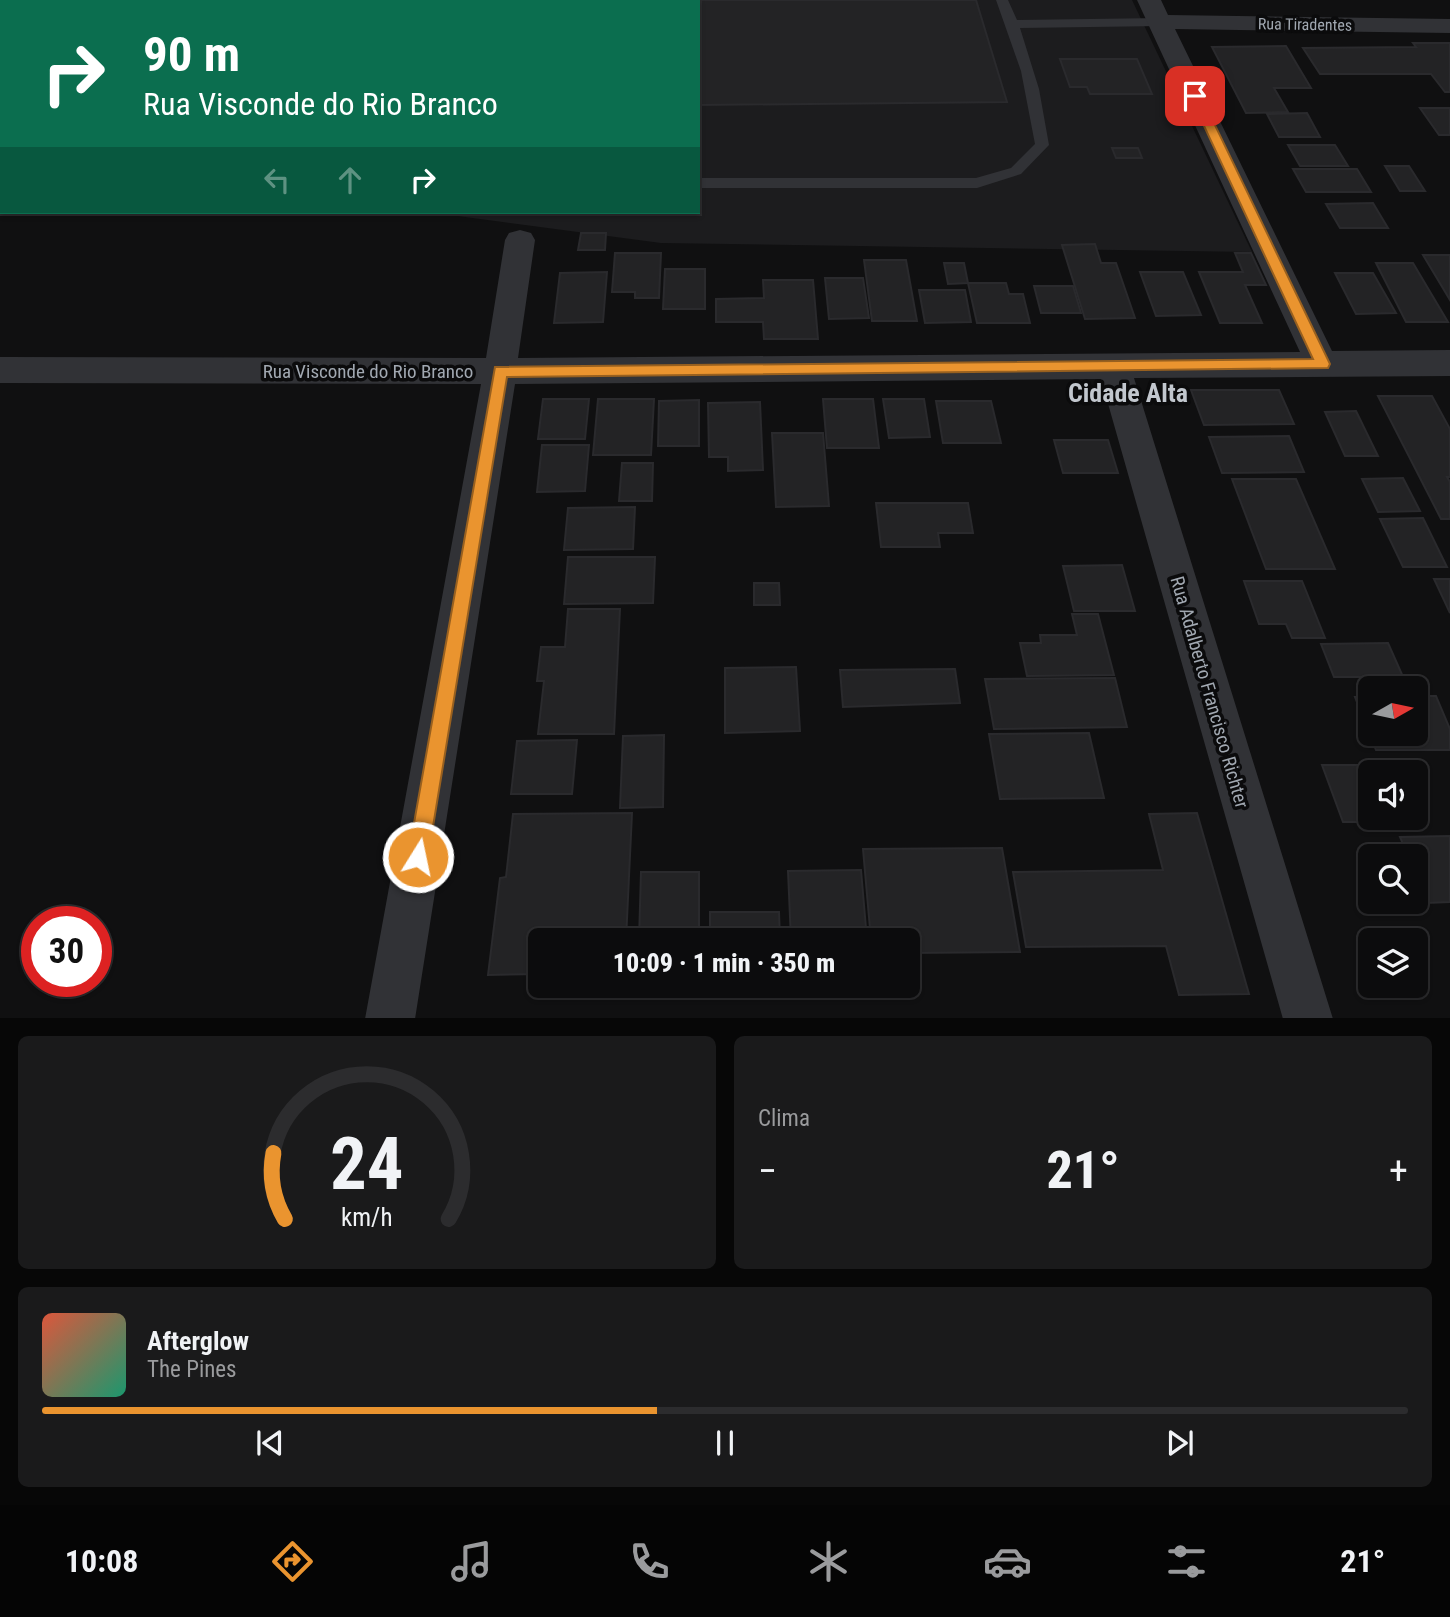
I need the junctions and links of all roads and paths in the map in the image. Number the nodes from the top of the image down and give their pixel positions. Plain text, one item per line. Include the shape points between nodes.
1 (1002, 0) edge
2 (1431, 0) edge
3 (1155, 11) edge
4 (1013, 24) junction
5 (1450, 25) edge
6 (700, 183) edge
7 (520, 240) dead end
8 (1450, 363) edge
9 (1322, 364) junction
10 (1114, 366) junction
11 (0, 370) edge
12 (500, 371) junction
13 (390, 1018) edge
14 (1308, 1018) edge

1 - 4 lane
2 - 5 street
3 - 4 lane
3 - 5 street, Rua Tiradentes
3 - 9 street
4 - 6 lane via 1038,113 1042,145 1016,171 977,183
7 - 12 street
8 - 9 street, Rua Visconde do Rio Branco
9 - 10 street, Rua Visconde do Rio Branco
10 - 12 street, Rua Visconde do Rio Branco
10 - 14 street, Rua Adalberto Francisco Richter
11 - 12 street, Rua Visconde do Rio Branco
12 - 13 street

